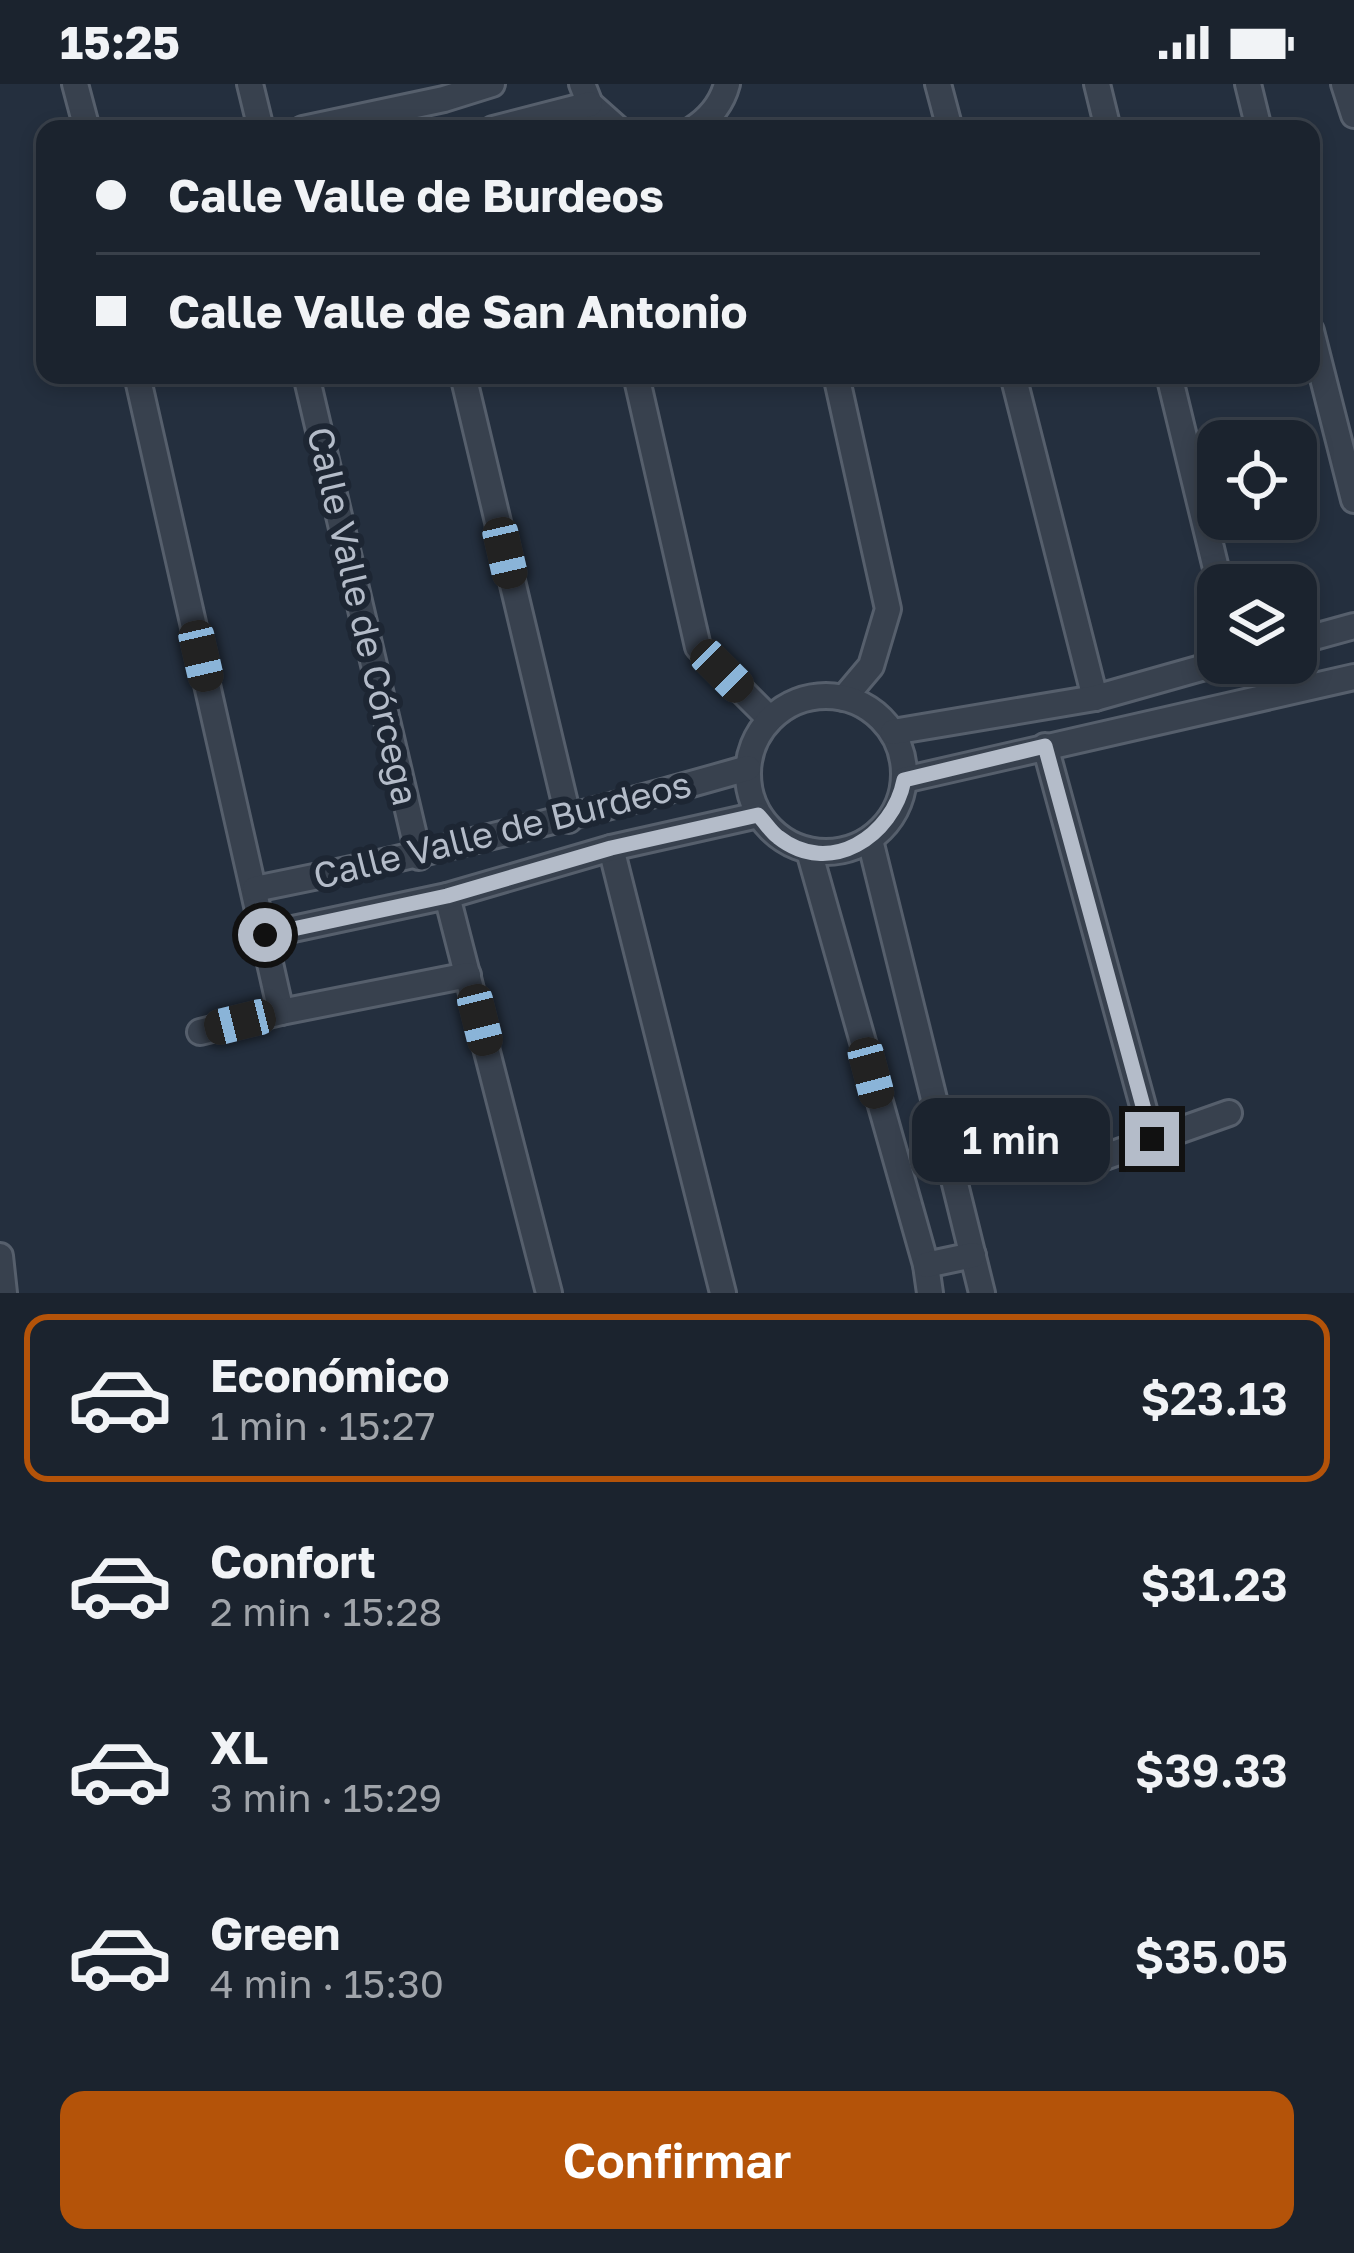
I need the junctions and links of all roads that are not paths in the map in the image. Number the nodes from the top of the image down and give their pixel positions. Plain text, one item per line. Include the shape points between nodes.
1 (75, 84) edge
2 (250, 84) edge
3 (492, 84) edge
4 (727, 84) edge
5 (938, 84) edge
6 (1097, 84) edge
7 (1248, 84) edge
8 (1344, 84) edge
9 (442, 92) edge
10 (586, 94) edge
11 (1354, 115) edge
12 (85, 120) edge
13 (259, 120) edge
14 (337, 120) edge
15 (517, 120) edge
16 (610, 120) edge
17 (709, 120) edge
18 (948, 120) edge
19 (1106, 120) edge
20 (1257, 120) edge
21 (1320, 366) edge
22 (139, 384) edge
23 (308, 384) edge
24 (465, 384) edge
25 (638, 384) edge
26 (838, 384) edge
27 (1014, 384) edge
28 (1170, 384) edge
29 (1354, 500) edge
30 (1215, 564) edge
31 (1354, 626) edge
32 (1317, 636) edge
33 (1197, 669) edge
34 (1354, 677) edge
35 (844, 698) junction
36 (1095, 698) junction
37 (770, 719) junction
38 (892, 732) junction
39 (1045, 746) junction
40 (748, 768) junction
41 (904, 780) junction
42 (758, 815) junction
43 (568, 820) junction
44 (870, 840) junction
45 (611, 848) junction
46 (809, 851) junction
47 (419, 856) junction
48 (255, 889) junction
49 (447, 896) junction
50 (265, 935) junction
51 (468, 975) junction
52 (281, 1012) junction
53 (200, 1032) dead end
54 (1229, 1113) dead end
55 (1152, 1139) junction
56 (1076, 1167) dead end
57 (973, 1255) junction
58 (0, 1256) edge
59 (926, 1265) junction
60 (4, 1293) edge
61 (549, 1293) edge
62 (724, 1293) edge
63 (929, 1293) edge
64 (982, 1293) edge

1 - 12 street
2 - 13 street
3 - 9 street
4 - 17 street
5 - 18 street
6 - 19 street
7 - 20 street
8 - 11 street
9 - 14 street
10 - 15 street
10 - 16 street
21 - 29 street
22 - 48 street
23 - 47 street, Calle Valle de Córcega
24 - 43 street
25 - 37 street via 698,647
26 - 35 street via 888,609 871,666
27 - 36 street
28 - 30 street
31 - 32 street
33 - 36 street
34 - 39 street
35 - 37 street via 792,704
35 - 38 street via 872,710
36 - 38 street
37 - 40 street
38 - 41 street
39 - 41 street
39 - 55 street
40 - 42 street
40 - 43 street, Calle Valle de Burdeos
41 - 44 street via 901,800
42 - 45 street, Calle Valle de Burdeos
42 - 46 street via 780,839
43 - 47 street, Calle Valle de Burdeos
44 - 46 street via 840,852
44 - 57 street
45 - 49 street, Calle Valle de Burdeos
45 - 62 street
46 - 59 street
47 - 48 street, Calle Valle de Burdeos
48 - 50 street
49 - 50 street, Calle Valle de Burdeos
49 - 51 street
50 - 52 street
51 - 52 street
51 - 61 street
52 - 53 street
54 - 55 street
55 - 56 street
57 - 59 street
57 - 64 street
58 - 60 street
59 - 63 street

